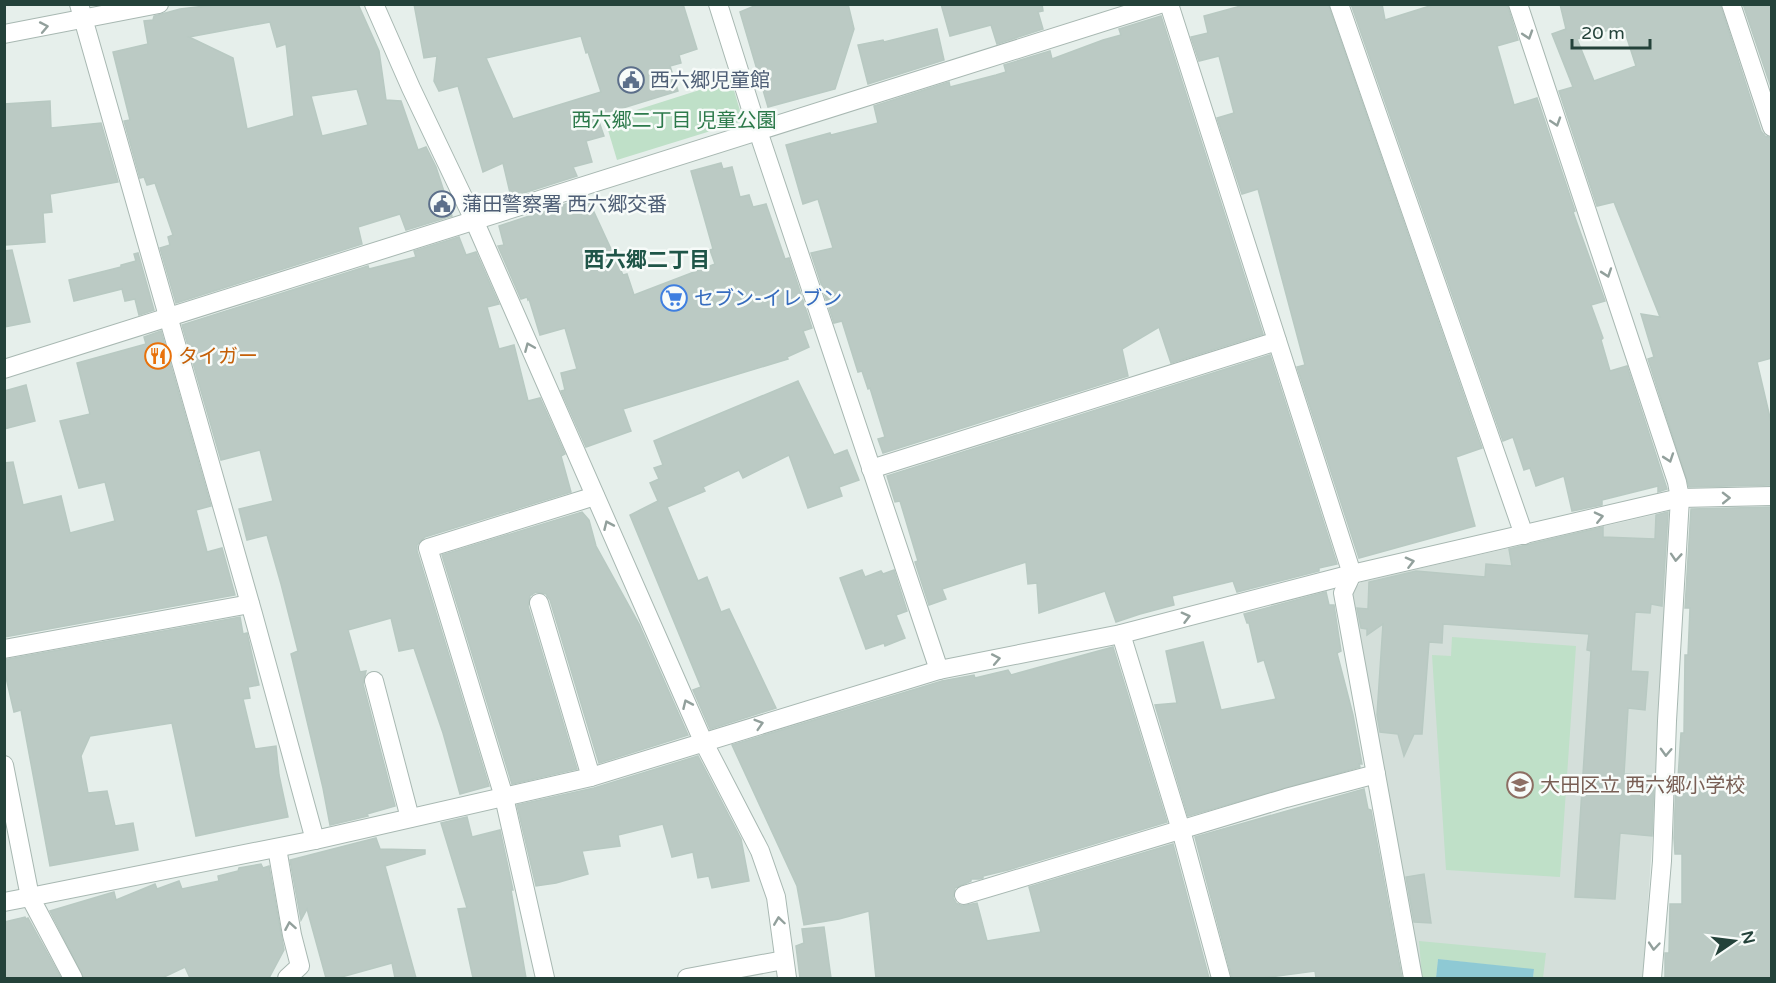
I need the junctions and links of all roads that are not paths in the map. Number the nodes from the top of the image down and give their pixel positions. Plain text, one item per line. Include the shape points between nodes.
1 (159, 4) edge
2 (374, 4) edge
3 (717, 4) edge
4 (1160, 4) edge
5 (1169, 4) edge
6 (1339, 4) edge
7 (1518, 4) edge
8 (1731, 4) edge
9 (81, 12) edge
10 (4, 34) edge
11 (1772, 127) edge
12 (758, 131) junction
13 (474, 220) junction
14 (168, 317) junction
15 (1277, 341) junction
16 (4, 369) edge
17 (871, 469) junction
18 (595, 496) junction
19 (1772, 496) edge
20 (1680, 498) junction
21 (1524, 535) junction
22 (1353, 574) junction
23 (539, 603) dead end
24 (250, 604) junction
25 (1121, 634) junction
26 (4, 649) edge
27 (939, 670) junction
28 (374, 681) dead end
29 (703, 741) junction
30 (4, 765) edge
31 (1376, 774) junction
32 (591, 777) junction
33 (504, 797) junction
34 (410, 818) junction
35 (1181, 830) junction
36 (315, 840) junction
37 (277, 848) junction
38 (964, 896) dead end
39 (30, 897) junction
40 (4, 902) edge
41 (784, 960) junction
42 (298, 974) edge
43 (74, 978) edge
44 (545, 978) edge
45 (687, 978) edge
46 (787, 978) edge
47 (1221, 978) edge
48 (1413, 978) edge
49 (1652, 978) edge

1 - 9 street
2 - 13 street
3 - 12 street
4 - 12 street
5 - 15 street
6 - 21 street
7 -> 20 street
8 - 11 street
10 -> 9 street
9 - 14 street
12 - 13 street
12 - 17 street
13 - 14 street
18 -> 13 street
14 - 16 street
14 - 24 street
15 - 17 street
15 - 22 street
17 - 27 street
29 -> 18 street
18 - 33 street via 428,549
20 -> 19 street
21 -> 20 street
20 -> 49 street via 1662,861
22 -> 21 street
25 -> 22 street
22 - 31 street via 1343,593
23 - 32 street
24 - 26 street
24 - 36 street
27 -> 25 street
25 - 35 street
29 -> 27 street
28 - 34 street
29 - 32 street
41 -> 29 street via 776,897 760,851
30 - 39 street
31 - 35 street
31 - 48 street
32 - 33 street
33 - 34 street
33 - 44 street
34 - 36 street
35 - 38 street
35 - 47 street
36 - 37 street
37 - 39 street
42 -> 37 street
39 - 40 street
39 - 43 street
41 - 45 street
41 - 46 street

